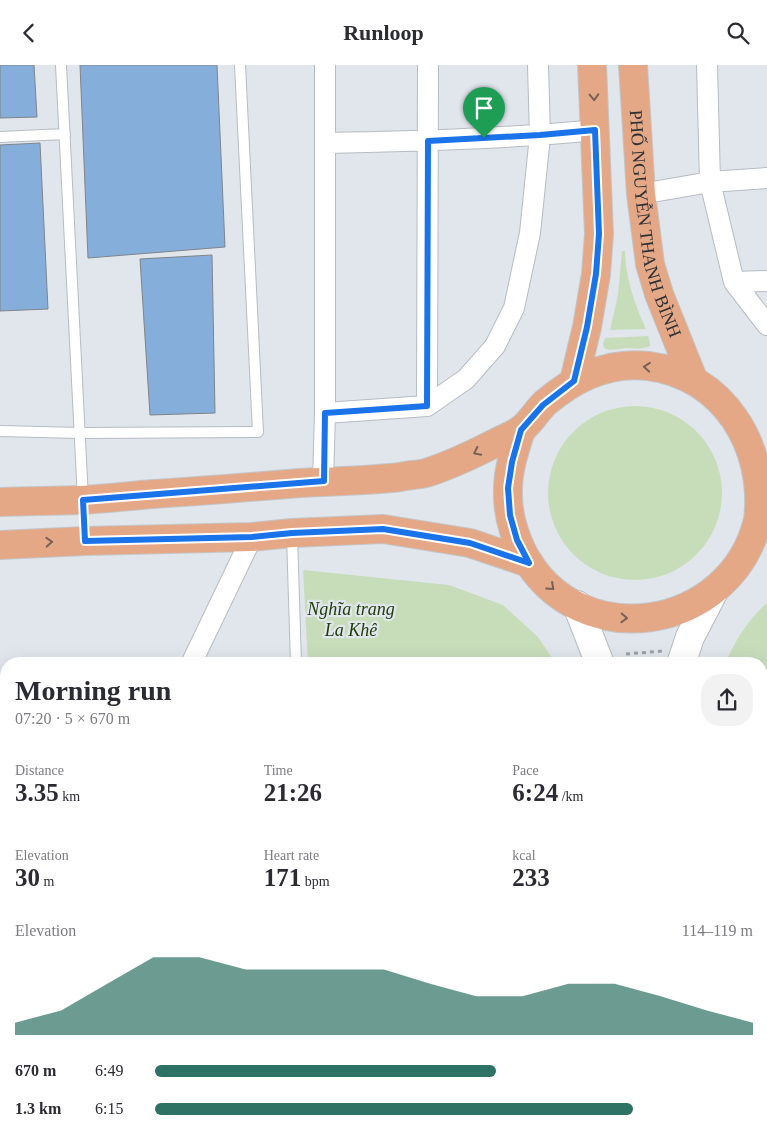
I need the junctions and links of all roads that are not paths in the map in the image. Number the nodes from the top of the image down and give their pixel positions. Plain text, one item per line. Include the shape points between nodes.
1 (61, 65) edge
2 (240, 65) edge
3 (325, 65) edge
4 (428, 65) edge
5 (538, 65) edge
6 (592, 65) edge
7 (633, 65) edge
8 (707, 65) edge
9 (595, 130) junction
10 (65, 135) junction
11 (540, 135) junction
12 (0, 137) edge
13 (428, 141) junction
14 (325, 143) junction
15 (767, 178) edge
16 (710, 182) junction
17 (641, 194) junction
18 (767, 281) edge
19 (734, 282) junction
20 (767, 325) edge
21 (694, 379) junction
22 (574, 381) junction
23 (427, 406) junction
24 (325, 413) junction
25 (521, 430) junction
26 (0, 431) edge
27 (80, 433) junction
28 (757, 435) edge
29 (324, 481) junction
30 (83, 500) junction
31 (0, 502) edge
32 (292, 533) junction
33 (252, 537) junction
34 (85, 541) junction
35 (0, 545) edge
36 (755, 552) edge
37 (529, 563) junction
38 (716, 589) junction
39 (577, 605) junction
40 (194, 657) edge
41 (296, 657) edge
42 (597, 657) edge
43 (675, 657) edge

1 - 10 lane
2 - 27 lane via 258,432
3 - 14 street
4 - 13 street
5 - 11 street
6 -> 9 main road
7 - 17 main road, PHỐ NGUYỄN THANH BÌNH
8 - 16 street
9 - 11 street
9 - 22 main road via 599,234 596,274
10 - 12 lane
10 - 27 lane
11 - 13 street
11 - 23 street via 530,233 514,308 495,346 466,379
13 - 14 street
13 - 23 street
14 - 24 street
15 - 16 street
16 - 17 street
16 - 19 street
17 - 21 main road, PHỐ NGUYỄN THANH BÌNH via 650,264
18 - 19 street
19 - 20 street
21 -> 22 main road via 670,370 621,366 597,371
21 - 28 main road via 715,393
22 - 25 main road via 543,405
23 - 24 street
24 - 29 street
25 -> 29 main road via 424,473
25 - 37 main road via 508,488 510,515 517,540
26 - 27 lane
27 - 30 lane
28 - 36 main road via 762,494 758,520 748,547
29 - 30 main road
30 - 31 main road
30 - 34 main road
32 - 33 main road
32 - 37 main road via 383,529 470,543
32 - 41 lane
33 - 34 main road
33 - 40 street
35 -> 34 main road
36 - 38 main road
37 -> 39 main road via 543,580
39 -> 38 main road via 601,615 647,618 672,613
38 - 43 main road via 690,637
39 - 42 main road

